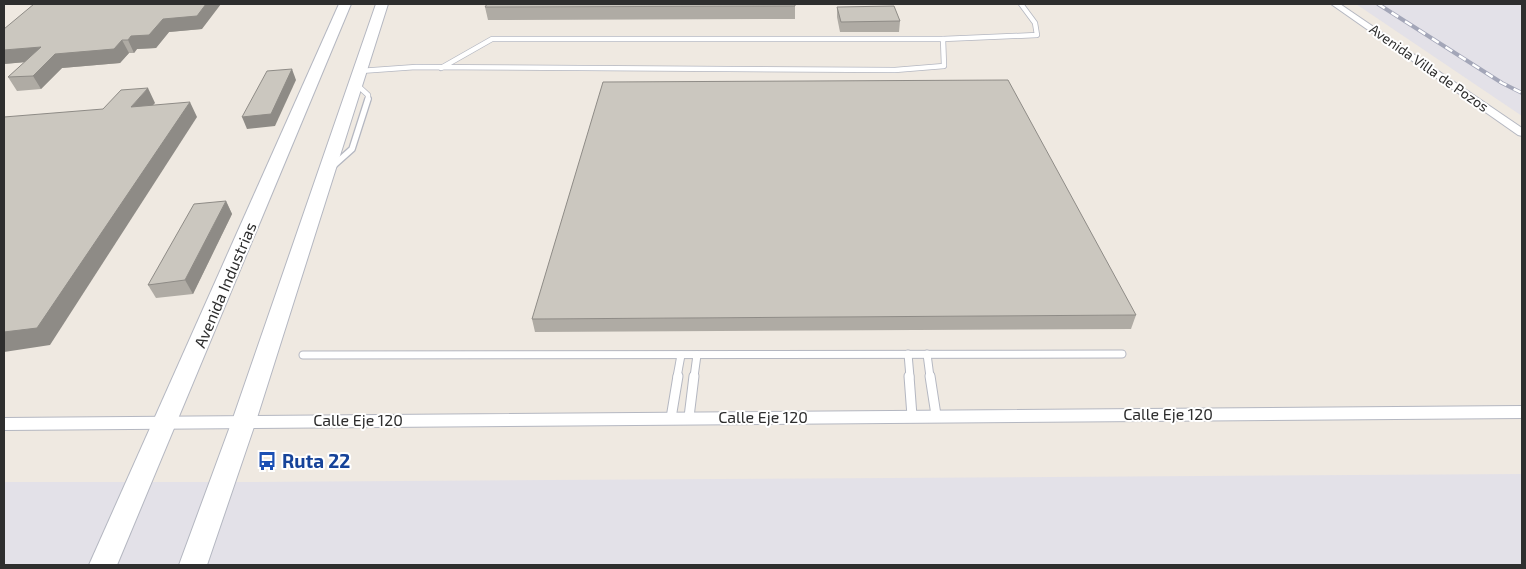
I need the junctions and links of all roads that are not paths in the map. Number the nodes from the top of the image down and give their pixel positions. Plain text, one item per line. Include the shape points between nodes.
1 (345, 4) edge
2 (382, 4) edge
3 (1021, 4) edge
4 (1335, 4) edge
5 (943, 39) junction
6 (441, 68) junction
7 (358, 78) junction
8 (1522, 133) edge
9 (908, 354) junction
10 (927, 354) junction
11 (1122, 354) dead end
12 (303, 355) dead end
13 (697, 355) junction
14 (681, 356) junction
15 (1522, 412) edge
16 (936, 415) junction
17 (912, 416) junction
18 (689, 417) junction
19 (671, 418) junction
20 (244, 421) junction
21 (166, 422) junction
22 (4, 424) edge
23 (103, 565) edge
24 (193, 565) edge

1 - 21 main road, Avenida Industrias
2 - 7 main road
3 - 5 lane via 1036,24 1037,36
4 - 8 street, Avenida Villa de Pozos
5 - 6 lane via 492,40
5 - 6 lane via 944,66 895,70
6 - 7 lane
7 - 20 main road
9 - 10 lane
9 - 13 lane
9 - 17 lane
10 - 11 lane
10 - 16 lane
12 - 14 lane
13 - 14 lane
13 - 18 lane
14 - 19 lane
15 - 16 street, Calle Eje 120
16 - 17 street, Calle Eje 120
17 - 18 street, Calle Eje 120
18 - 19 street, Calle Eje 120
19 - 20 street, Calle Eje 120
20 - 21 street, Calle Eje 120
20 - 24 main road
21 - 22 street, Calle Eje 120
21 - 23 main road, Avenida Industrias

